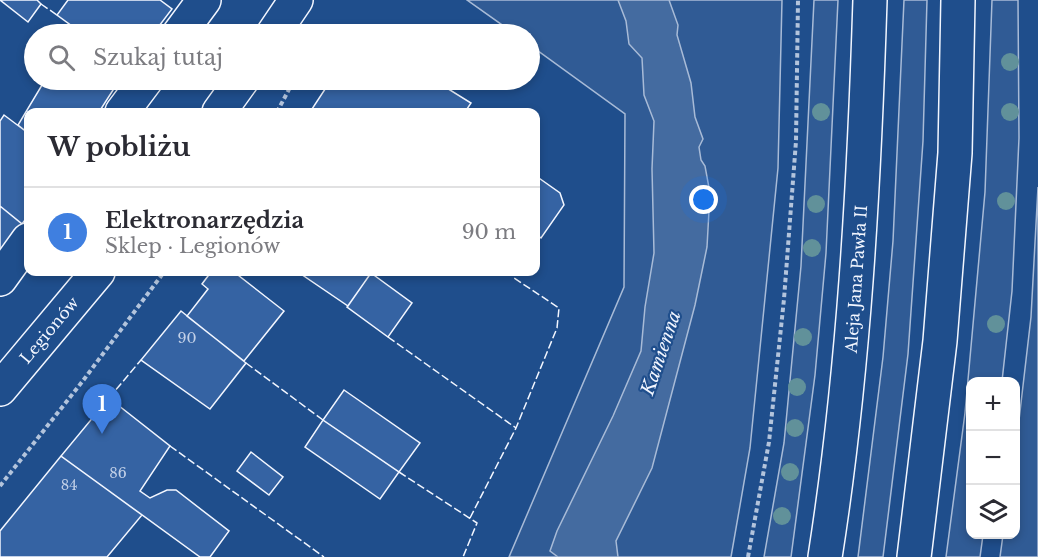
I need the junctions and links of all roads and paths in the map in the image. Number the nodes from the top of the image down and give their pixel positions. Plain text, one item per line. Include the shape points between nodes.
1 (204, 0) edge
2 (296, 0) edge
3 (798, 0) edge
4 (870, 0) edge
5 (958, 0) edge
6 (186, 24) edge
7 (280, 24) edge
8 (138, 90) edge
9 (235, 90) edge
10 (289, 90) edge
11 (125, 108) edge
12 (222, 108) edge
13 (279, 108) edge
14 (24, 246) edge
15 (95, 276) edge
16 (161, 276) edge
17 (0, 279) edge
18 (0, 388) edge
19 (0, 486) edge
20 (748, 557) edge
21 (825, 557) edge
22 (914, 557) edge

1 - 6 main road
2 - 7 main road
3 - 20 path via 796,141 784,299 769,442
4 - 21 main road, Aleja Jana Pawła II via 852,348
5 - 22 main road via 954,165 940,341
8 - 11 main road
9 - 12 main road
10 - 13 path
14 - 17 main road
15 - 18 main road, Legionów
16 - 19 path

